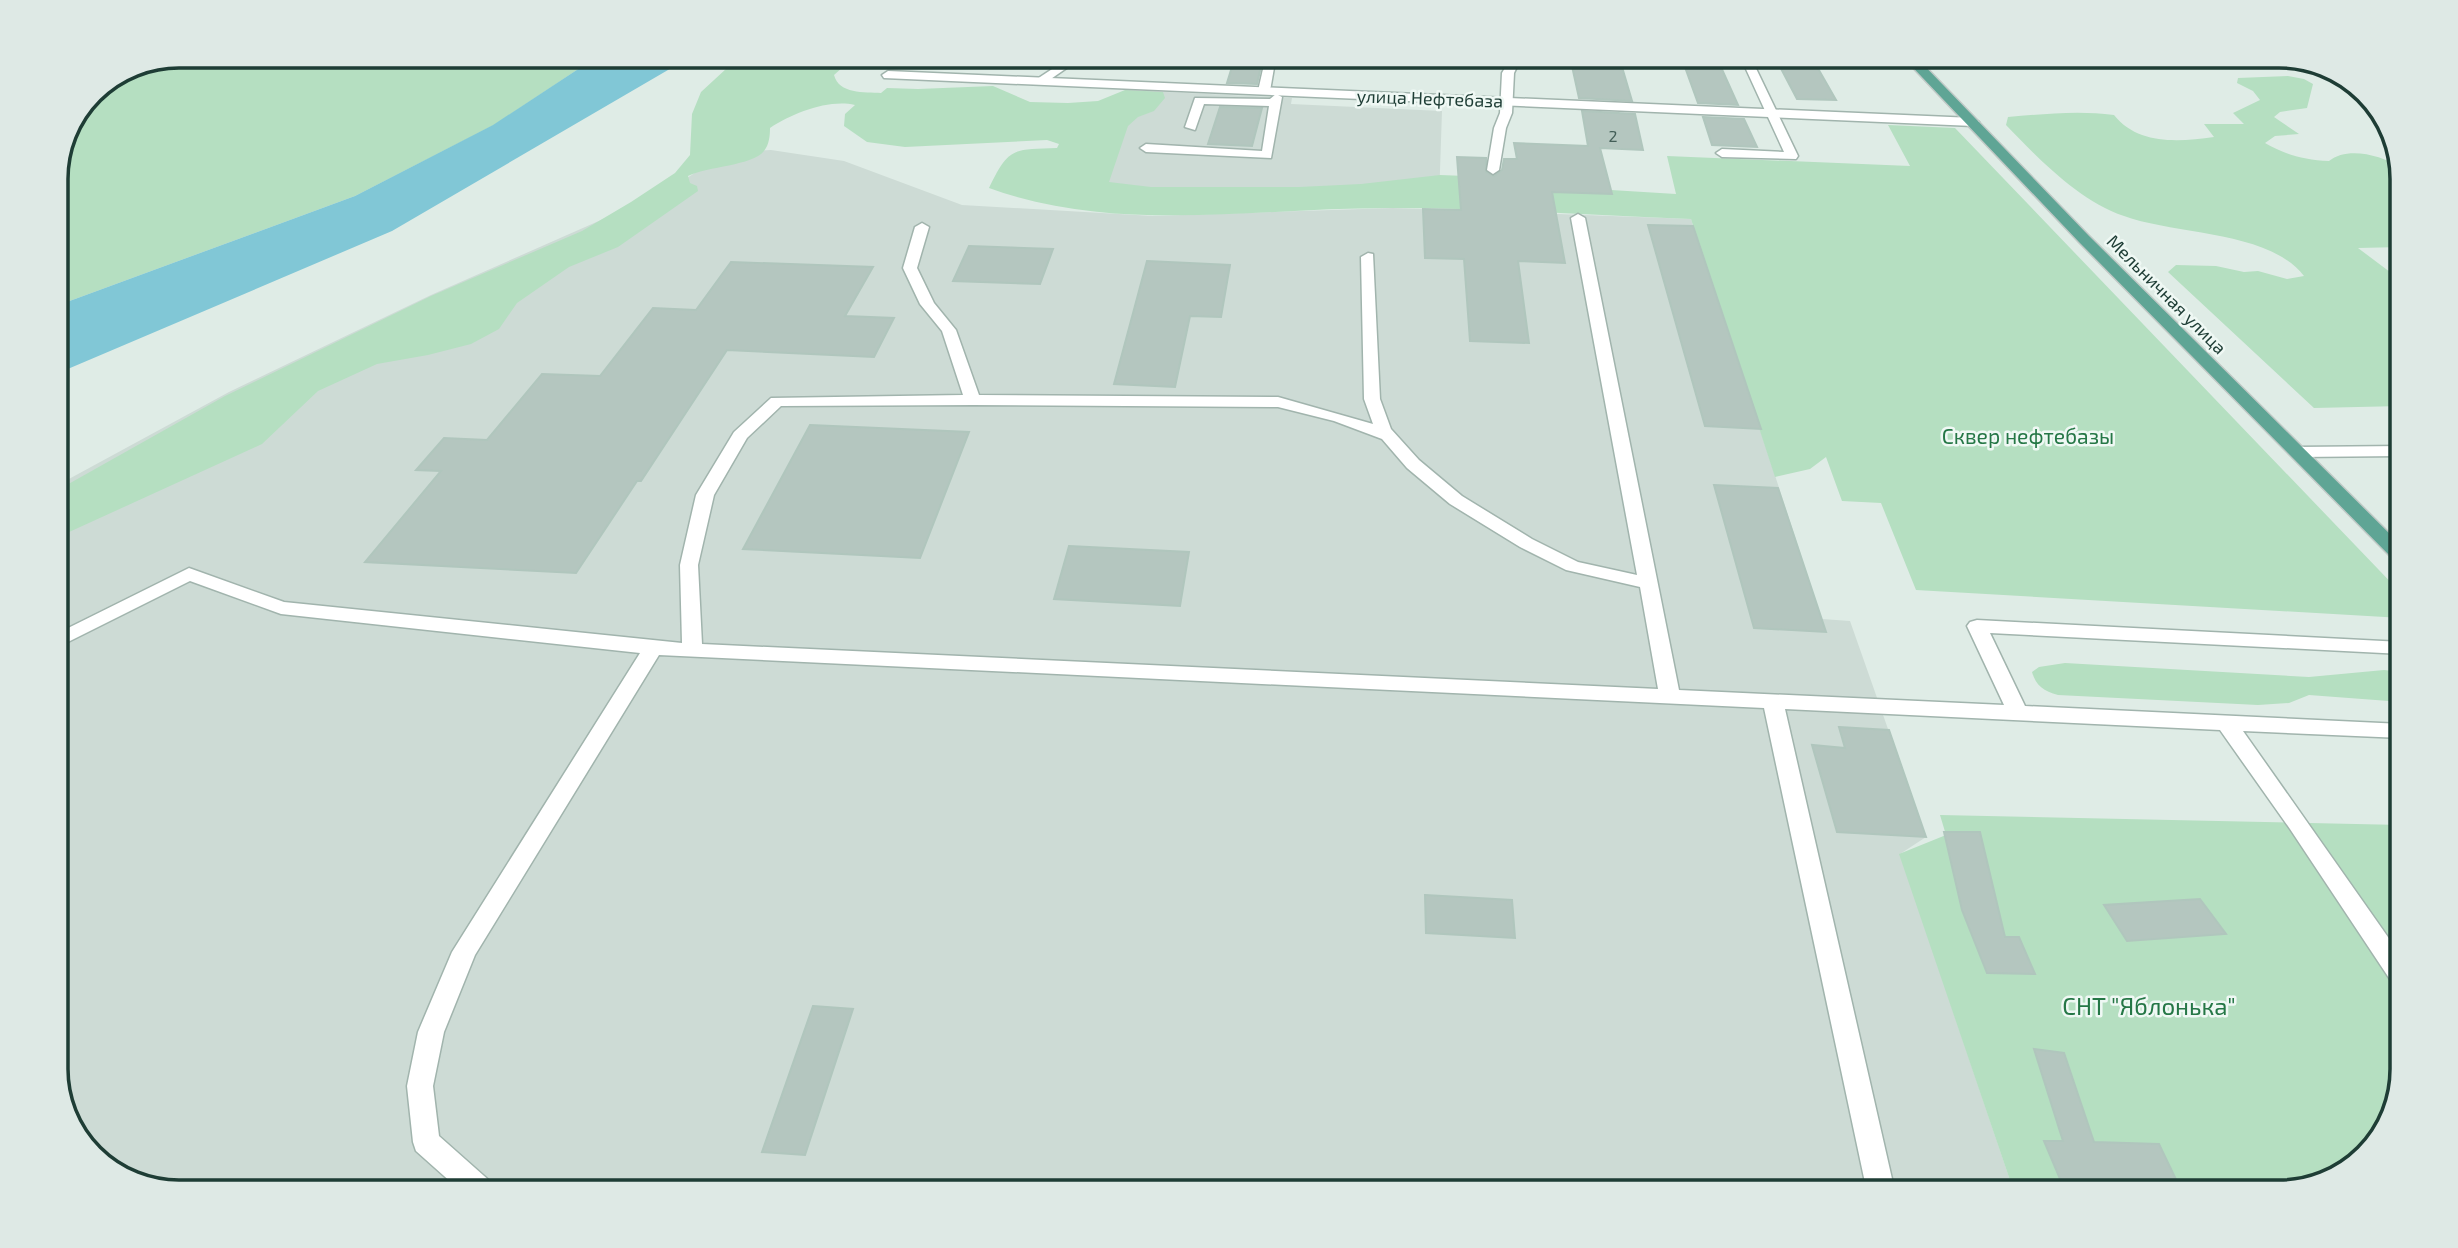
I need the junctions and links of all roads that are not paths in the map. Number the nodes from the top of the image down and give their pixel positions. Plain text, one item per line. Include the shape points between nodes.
1 (1061, 68) edge
2 (1269, 68) edge
3 (1511, 68) edge
4 (1751, 68) edge
5 (1920, 68) edge
6 (888, 75) dead end
7 (1041, 81) junction
8 (1264, 91) junction
9 (1507, 102) junction
10 (1774, 113) junction
11 (1973, 122) junction
12 (1191, 127) dead end
13 (1146, 148) dead end
14 (1722, 153) dead end
15 (1493, 170) dead end
16 (1578, 218) dead end
17 (922, 227) dead end
18 (1368, 257) dead end
19 (973, 400) junction
20 (1387, 435) junction
21 (2390, 451) edge
22 (2298, 452) junction
23 (2390, 545) edge
24 (1648, 583) junction
25 (68, 636) edge
26 (2390, 647) edge
27 (653, 648) junction
28 (692, 650) junction
29 (1670, 697) junction
30 (1773, 702) junction
31 (2018, 713) junction
32 (2226, 723) junction
33 (2390, 730) edge
34 (2390, 959) edge
35 (468, 1180) edge
36 (1878, 1180) edge

1 - 7 lane
2 - 8 lane
3 - 9 lane
4 - 10 lane
5 - 11 main road, Мельничная улица
6 - 7 street, улица Нефтебаза
7 - 8 street, улица Нефтебаза
8 - 9 street, улица Нефтебаза
9 - 10 street, улица Нефтебаза
9 - 15 lane
10 - 11 street, улица Нефтебаза
10 - 14 lane via 1792,156
11 - 22 main road, Мельничная улица
12 - 13 lane via 1199,100 1276,100 1267,155
16 - 24 lane
17 - 19 lane via 910,268 927,304 949,330
18 - 20 lane via 1372,399
19 - 20 lane via 1279,402
19 - 28 lane via 777,401 740,435 705,495 689,565
20 - 24 lane via 1456,500 1526,543 1572,566
21 - 22 lane
22 - 23 main road, Мельничная улица
24 - 29 lane
25 - 27 lane via 189,574 281,608
26 - 31 lane via 1977,626
27 - 28 lane
27 - 35 lane via 464,952 431,1032 420,1086 426,1142
28 - 29 lane
29 - 30 lane
30 - 31 lane
30 - 36 lane
31 - 32 lane
32 - 33 lane
32 - 34 lane

